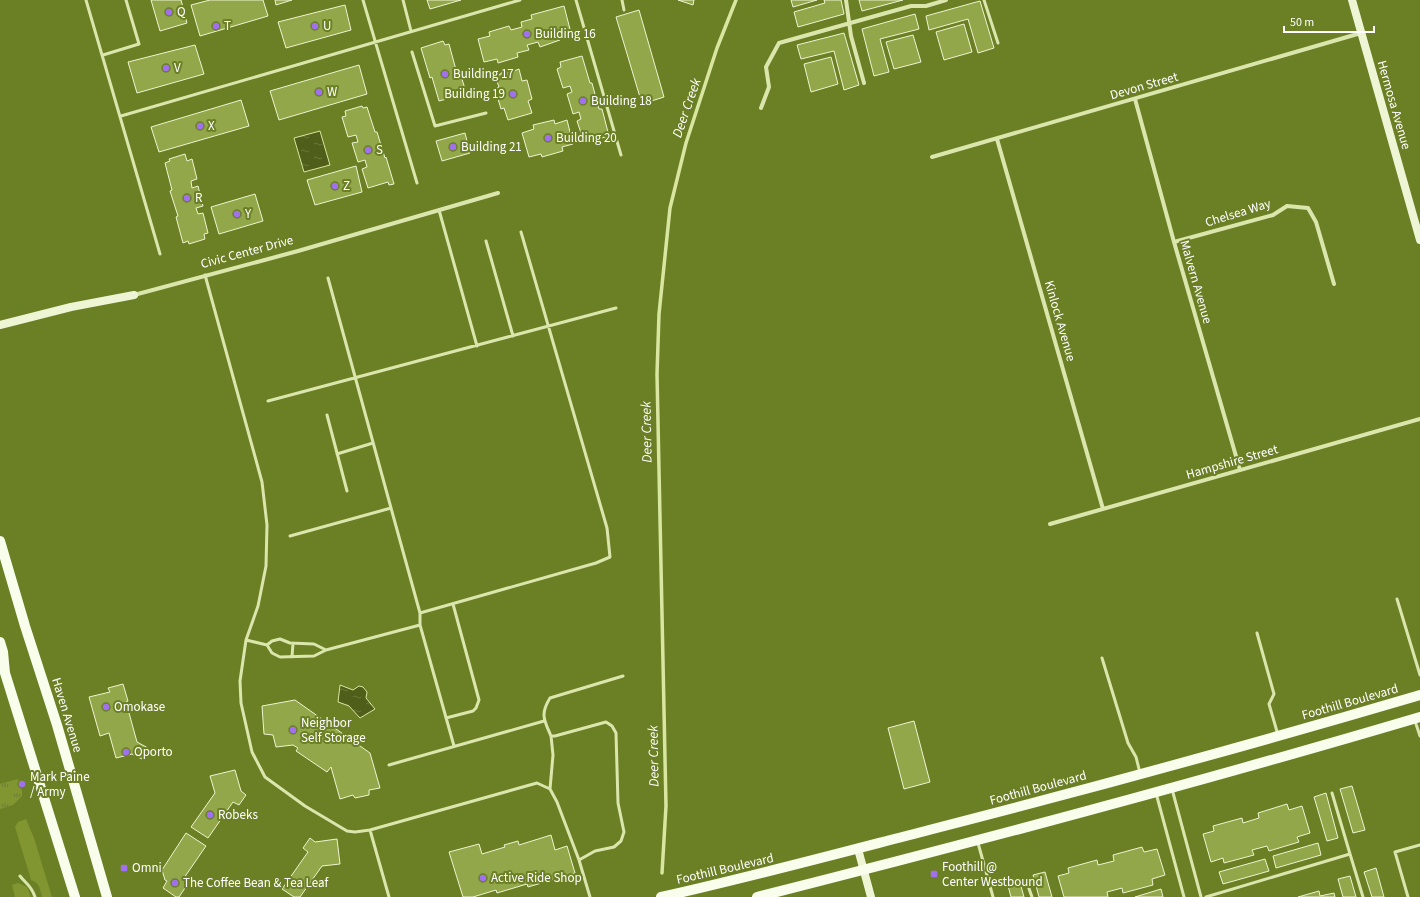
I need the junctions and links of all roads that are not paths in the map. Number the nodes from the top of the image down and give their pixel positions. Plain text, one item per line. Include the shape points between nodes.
1 (86, 0) edge
2 (126, 0) edge
3 (364, 0) edge
4 (403, 0) edge
5 (520, 0) edge
6 (576, 0) edge
7 (622, 0) edge
8 (846, 0) edge
9 (946, 0) edge
10 (984, 0) edge
11 (1352, 0) edge
12 (624, 10) dead end
13 (850, 23) junction
14 (412, 31) junction
15 (1362, 33) junction
16 (376, 41) junction
17 (998, 43) dead end
18 (412, 52) dead end
19 (102, 55) junction
20 (864, 83) dead end
21 (1135, 99) junction
22 (761, 108) dead end
23 (486, 112) dead end
24 (120, 116) junction
25 (997, 139) junction
26 (621, 155) dead end
27 (932, 157) dead end
28 (417, 182) dead end
29 (498, 194) dead end
30 (439, 210) junction
31 (521, 232) dead end
32 (1420, 240) edge
33 (486, 242) dead end
34 (1174, 242) junction
35 (160, 254) dead end
36 (205, 275) junction
37 (328, 278) dead end
38 (1334, 284) dead end
39 (134, 295) joint
40 (616, 308) dead end
41 (0, 325) edge
42 (549, 326) junction
43 (513, 336) junction
44 (477, 346) junction
45 (356, 378) junction
46 (268, 401) dead end
47 (327, 415) dead end
48 (1420, 419) edge
49 (373, 443) junction
50 (337, 454) junction
51 (1240, 470) junction
52 (347, 491) dead end
53 (390, 508) junction
54 (1102, 509) junction
55 (1050, 524) dead end
56 (290, 536) dead end
57 (0, 541) edge
58 (1397, 599) dead end
59 (453, 604) junction
60 (420, 613) junction
61 (420, 625) junction
62 (1257, 633) dead end
63 (246, 640) junction
64 (0, 642) edge
65 (293, 643) junction
66 (267, 645) junction
67 (326, 650) junction
68 (292, 657) junction
69 (1102, 658) dead end
70 (1420, 675) edge
71 (623, 676) dead end
72 (1420, 695) edge
73 (446, 718) junction
74 (1417, 718) edge
75 (544, 721) junction
76 (551, 736) junction
77 (1278, 736) junction
78 (1420, 736) edge
79 (454, 746) junction
80 (389, 765) dead end
81 (1141, 774) junction
82 (550, 789) junction
83 (1172, 789) junction
84 (1156, 793) junction
85 (1332, 793) dead end
86 (370, 830) junction
87 (978, 841) junction
88 (1420, 844) edge
89 (858, 849) junction
90 (1350, 854) junction
91 (579, 860) junction
92 (864, 870) junction
93 (20, 876) dead end
94 (1026, 880) dead end
95 (35, 897) edge
96 (75, 897) edge
97 (107, 897) edge
98 (388, 897) edge
99 (590, 897) edge
100 (661, 897) edge
101 (757, 897) edge
102 (871, 897) edge
103 (993, 897) edge
104 (1032, 897) edge
105 (1184, 897) edge
106 (1202, 897) edge
107 (1206, 897) edge
108 (1362, 897) edge
109 (1408, 897) edge

1 - 19 lane
2 - 19 lane via 139,44
3 - 16 lane
4 - 14 lane
5 - 14 lane
6 - 26 lane
7 - 12 lane
8 - 13 street
9 - 13 street via 926,6 911,6
10 - 17 lane
11 - 15 street, Hermosa Avenue
13 - 20 street
13 - 22 street via 779,43 766,68 769,88
14 - 16 lane
15 - 21 street, Devon Street
15 - 32 street, Hermosa Avenue
16 - 24 lane
16 - 28 lane
18 - 23 lane via 435,126
19 - 24 lane
21 - 25 street, Devon Street
21 - 34 street, Malvern Avenue
24 - 35 lane
25 - 27 street, Devon Street
25 - 54 street, Kinlock Avenue
29 - 30 street, Civic Center Drive
30 - 36 street, Civic Center Drive
30 - 44 lane
31 - 42 lane
33 - 43 lane
34 - 38 street, Chelsea Way via 1273,215 1288,206 1308,208 1316,222
34 - 51 street, Malvern Avenue
36 - 39 street, Civic Center Drive
36 - 63 lane via 262,482 266,566 258,606
37 - 45 lane
39 - 41 street, Civic Center Drive via 71,307
40 - 42 lane
42 - 43 lane
42 - 59 lane via 607,528 610,557
43 - 44 lane
44 - 45 lane
45 - 46 lane
45 - 49 lane
47 - 50 lane
48 - 51 street, Hampshire Street
49 - 50 lane
49 - 53 lane
50 - 52 lane
51 - 54 street, Hampshire Street
53 - 56 lane
53 - 60 lane
54 - 55 street, Hampshire Street
57 - 97 main road, Haven Avenue
58 - 70 lane
59 - 60 lane
59 - 73 lane via 479,700 473,711
60 - 61 lane
61 - 67 lane
61 - 73 lane
62 - 77 lane via 1274,694 1269,704
63 - 66 lane
63 - 86 lane via 240,681 241,703 252,752 265,777 340,827 355,832
64 - 96 main road via 5,673
65 - 66 lane via 280,639
65 - 67 lane via 314,644
65 - 68 lane
66 - 68 lane via 272,653 280,657
67 - 68 lane via 314,656
69 - 81 lane via 1128,743
71 - 75 lane via 550,698 544,707
72 - 77 main road, Foothill Boulevard
73 - 79 lane
74 - 78 lane
74 - 83 main road
75 - 76 lane
75 - 79 lane
76 - 82 lane via 553,755
76 - 91 lane via 606,722 616,733 618,803 624,832 621,841 614,847 595,851
77 - 81 main road, Foothill Boulevard
79 - 80 lane
81 - 89 main road, Foothill Boulevard
82 - 86 lane via 538,783
82 - 91 lane
83 - 84 main road
83 - 106 lane
84 - 87 main road
84 - 105 lane
85 - 90 lane
86 - 98 lane
87 - 92 main road
87 - 103 lane
88 - 109 lane via 1395,852
89 - 92 street
89 - 100 main road, Foothill Boulevard
90 - 107 lane
90 - 108 lane
91 - 99 lane
92 - 101 main road
92 - 102 street
93 - 95 lane via 24,882 32,886
94 - 104 lane

